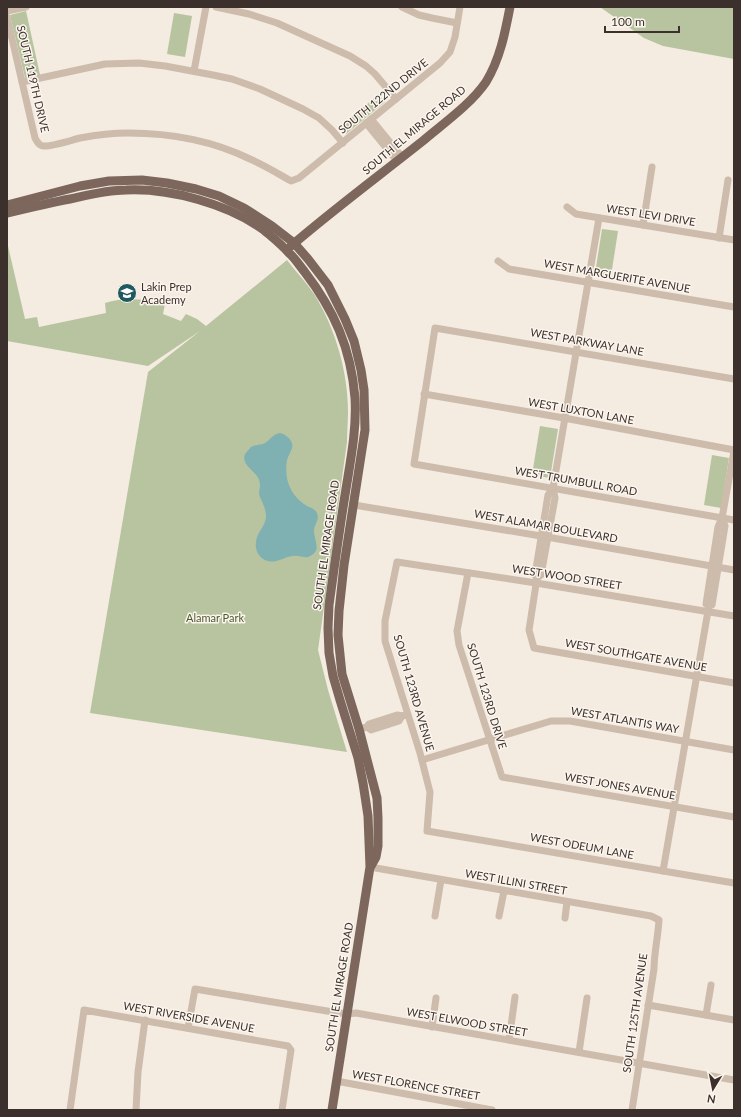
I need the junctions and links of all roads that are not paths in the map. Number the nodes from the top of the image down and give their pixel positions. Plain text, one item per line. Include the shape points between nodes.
1 (26, 7) edge
2 (206, 7) edge
3 (216, 7) edge
4 (402, 7) edge
5 (460, 7) edge
6 (510, 7) edge
7 (7, 11) edge
8 (7, 17) edge
9 (457, 23) junction
10 (194, 71) junction
11 (22, 82) junction
12 (396, 99) junction
13 (368, 121) junction
14 (342, 143) junction
15 (399, 159) junction
16 (652, 167) dead end
17 (728, 180) dead end
18 (290, 181) joint
19 (7, 205) edge
20 (567, 207) dead end
21 (7, 213) edge
22 (599, 218) junction
23 (643, 225) junction
24 (719, 238) junction
25 (734, 240) edge
26 (294, 243) junction
27 (286, 250) junction
28 (498, 261) dead end
29 (588, 283) junction
30 (734, 307) edge
31 (577, 352) junction
32 (734, 379) edge
33 (424, 394) junction
34 (564, 418) junction
35 (734, 451) edge
36 (553, 488) junction
37 (354, 505) junction
38 (722, 518) junction
39 (734, 520) edge
40 (544, 537) junction
41 (397, 562) joint
42 (715, 568) junction
43 (734, 570) edge
44 (468, 573) junction
45 (537, 581) junction
46 (708, 609) junction
47 (734, 616) edge
48 (697, 677) junction
49 (734, 683) edge
50 (405, 715) junction
51 (363, 728) junction
52 (489, 740) junction
53 (685, 742) junction
54 (734, 750) edge
55 (422, 760) junction
56 (502, 777) joint
57 (674, 807) junction
58 (734, 818) edge
59 (427, 831) joint
60 (370, 867) junction
61 (663, 871) junction
62 (441, 880) junction
63 (734, 883) edge
64 (504, 891) junction
65 (567, 902) junction
66 (435, 916) dead end
67 (499, 916) dead end
68 (565, 918) dead end
69 (658, 920) joint
70 (711, 985) dead end
71 (515, 997) dead end
72 (436, 998) dead end
73 (587, 998) dead end
74 (648, 1005) junction
75 (347, 1014) junction
76 (706, 1015) junction
77 (145, 1020) junction
78 (734, 1020) edge
79 (432, 1027) junction
80 (188, 1028) junction
81 (509, 1040) junction
82 (579, 1052) junction
83 (639, 1063) junction
84 (734, 1080) edge
85 (336, 1081) junction
86 (461, 1107) edge
87 (70, 1110) edge
88 (136, 1110) edge
89 (282, 1110) edge
90 (332, 1110) edge
91 (492, 1110) edge
92 (632, 1110) edge

1 - 7 street
2 - 10 street
3 - 12 street via 277,23 350,56 375,74
4 - 9 street via 432,18
5 - 9 street, SOUTH 122ND DRIVE
6 - 15 main road, SOUTH EL MIRAGE ROAD via 502,47 485,83 467,103
8 - 11 street, SOUTH 119TH DRIVE
9 - 12 street, SOUTH 122ND DRIVE via 450,52
10 - 11 street via 139,63 105,64
10 - 14 street via 232,79 303,108 320,118
11 - 18 street, SOUTH 119TH DRIVE via 35,138 44,146 101,135 159,134 218,146 250,159
12 - 13 street, SOUTH 122ND DRIVE
13 - 14 street, SOUTH 122ND DRIVE
13 - 15 street
14 - 18 street, SOUTH 122ND DRIVE via 299,178
15 - 26 main road, SOUTH EL MIRAGE ROAD
16 - 23 street
17 - 24 street
19 - 26 main road via 109,181 142,180 167,183 219,196 244,208
20 - 22 street, WEST LEVI DRIVE via 576,214
21 - 27 main road via 101,192 149,190 186,196 238,215 263,230
22 - 23 street, WEST LEVI DRIVE
22 - 29 street
23 - 24 street, WEST LEVI DRIVE
24 - 25 street, WEST LEVI DRIVE
26 - 27 main road, SOUTH EL MIRAGE ROAD
26 - 37 main road, SOUTH EL MIRAGE ROAD via 328,285 354,341 361,370 365,430
27 - 60 main road, SOUTH EL MIRAGE ROAD via 318,289 336,321 344,343 355,397 350,465 328,628 333,676 363,783 368,816
28 - 29 street, WEST MARGUERITE AVENUE via 509,269
29 - 30 street, WEST MARGUERITE AVENUE
29 - 31 street
31 - 32 street, WEST PARKWAY LANE
31 - 33 street, WEST PARKWAY LANE via 435,328
31 - 34 street
33 - 34 street, WEST LUXTON LANE
33 - 36 street, WEST TRUMBULL ROAD via 414,464
34 - 35 street, WEST LUXTON LANE
34 - 36 street
35 - 38 street
36 - 38 street, WEST TRUMBULL ROAD
36 - 40 street via 548,495
37 - 40 street, WEST ALAMAR BOULEVARD
37 - 51 main road, SOUTH EL MIRAGE ROAD via 338,611 338,635 342,674
38 - 39 street, WEST TRUMBULL ROAD
38 - 42 street via 718,527
40 - 42 street, WEST ALAMAR BOULEVARD
40 - 45 street via 535,575
41 - 44 street, WEST WOOD STREET
41 - 50 street, SOUTH 123RD AVENUE via 385,621 385,641
42 - 43 street, WEST ALAMAR BOULEVARD
42 - 46 street via 706,604
44 - 45 street, WEST WOOD STREET
44 - 52 street, SOUTH 123RD DRIVE via 458,638
45 - 46 street, WEST WOOD STREET
45 - 48 street, WEST SOUTHGATE AVENUE via 529,630 534,648
46 - 47 street, WEST WOOD STREET
46 - 48 street
48 - 49 street, WEST SOUTHGATE AVENUE
48 - 53 street
50 - 51 street via 400,721 371,730
50 - 55 street, SOUTH 123RD AVENUE
51 - 60 main road, SOUTH EL MIRAGE ROAD via 378,818 378,846 376,857
52 - 53 street, WEST ATLANTIS WAY via 551,721 570,721
52 - 55 street, WEST ATLANTIS WAY
52 - 56 street, SOUTH 123RD DRIVE
53 - 54 street, WEST ATLANTIS WAY
53 - 57 street
55 - 59 street, SOUTH 123RD AVENUE via 430,792
56 - 57 street, WEST JONES AVENUE
57 - 58 street, WEST JONES AVENUE
57 - 61 street
59 - 61 street, WEST ODEUM LANE
60 - 62 street, WEST ILLINI STREET
60 - 75 main road, SOUTH EL MIRAGE ROAD
61 - 63 street, WEST ODEUM LANE
62 - 64 street, WEST ILLINI STREET
62 - 66 street
64 - 65 street, WEST ILLINI STREET
64 - 67 street
65 - 68 street
65 - 69 street, WEST ILLINI STREET via 651,916
69 - 74 street, SOUTH 125TH AVENUE
70 - 76 street
71 - 81 street
72 - 79 street
73 - 82 street
74 - 76 street
74 - 83 street, SOUTH 125TH AVENUE
75 - 79 street, WEST ELWOOD STREET via 356,1013
75 - 80 street, WEST ELWOOD STREET via 195,989
75 - 85 main road, SOUTH EL MIRAGE ROAD
76 - 78 street
77 - 80 street, WEST RIVERSIDE AVENUE
77 - 87 street, WEST RIVERSIDE AVENUE via 84,1010
77 - 88 street
79 - 81 street, WEST ELWOOD STREET
80 - 89 street, WEST RIVERSIDE AVENUE via 290,1047
81 - 82 street, WEST ELWOOD STREET
82 - 83 street, WEST ELWOOD STREET
83 - 84 street, WEST ELWOOD STREET
83 - 92 street, SOUTH 125TH AVENUE
85 - 86 street, WEST FLORENCE STREET
85 - 90 main road, SOUTH EL MIRAGE ROAD
86 - 91 street, WEST FLORENCE STREET

